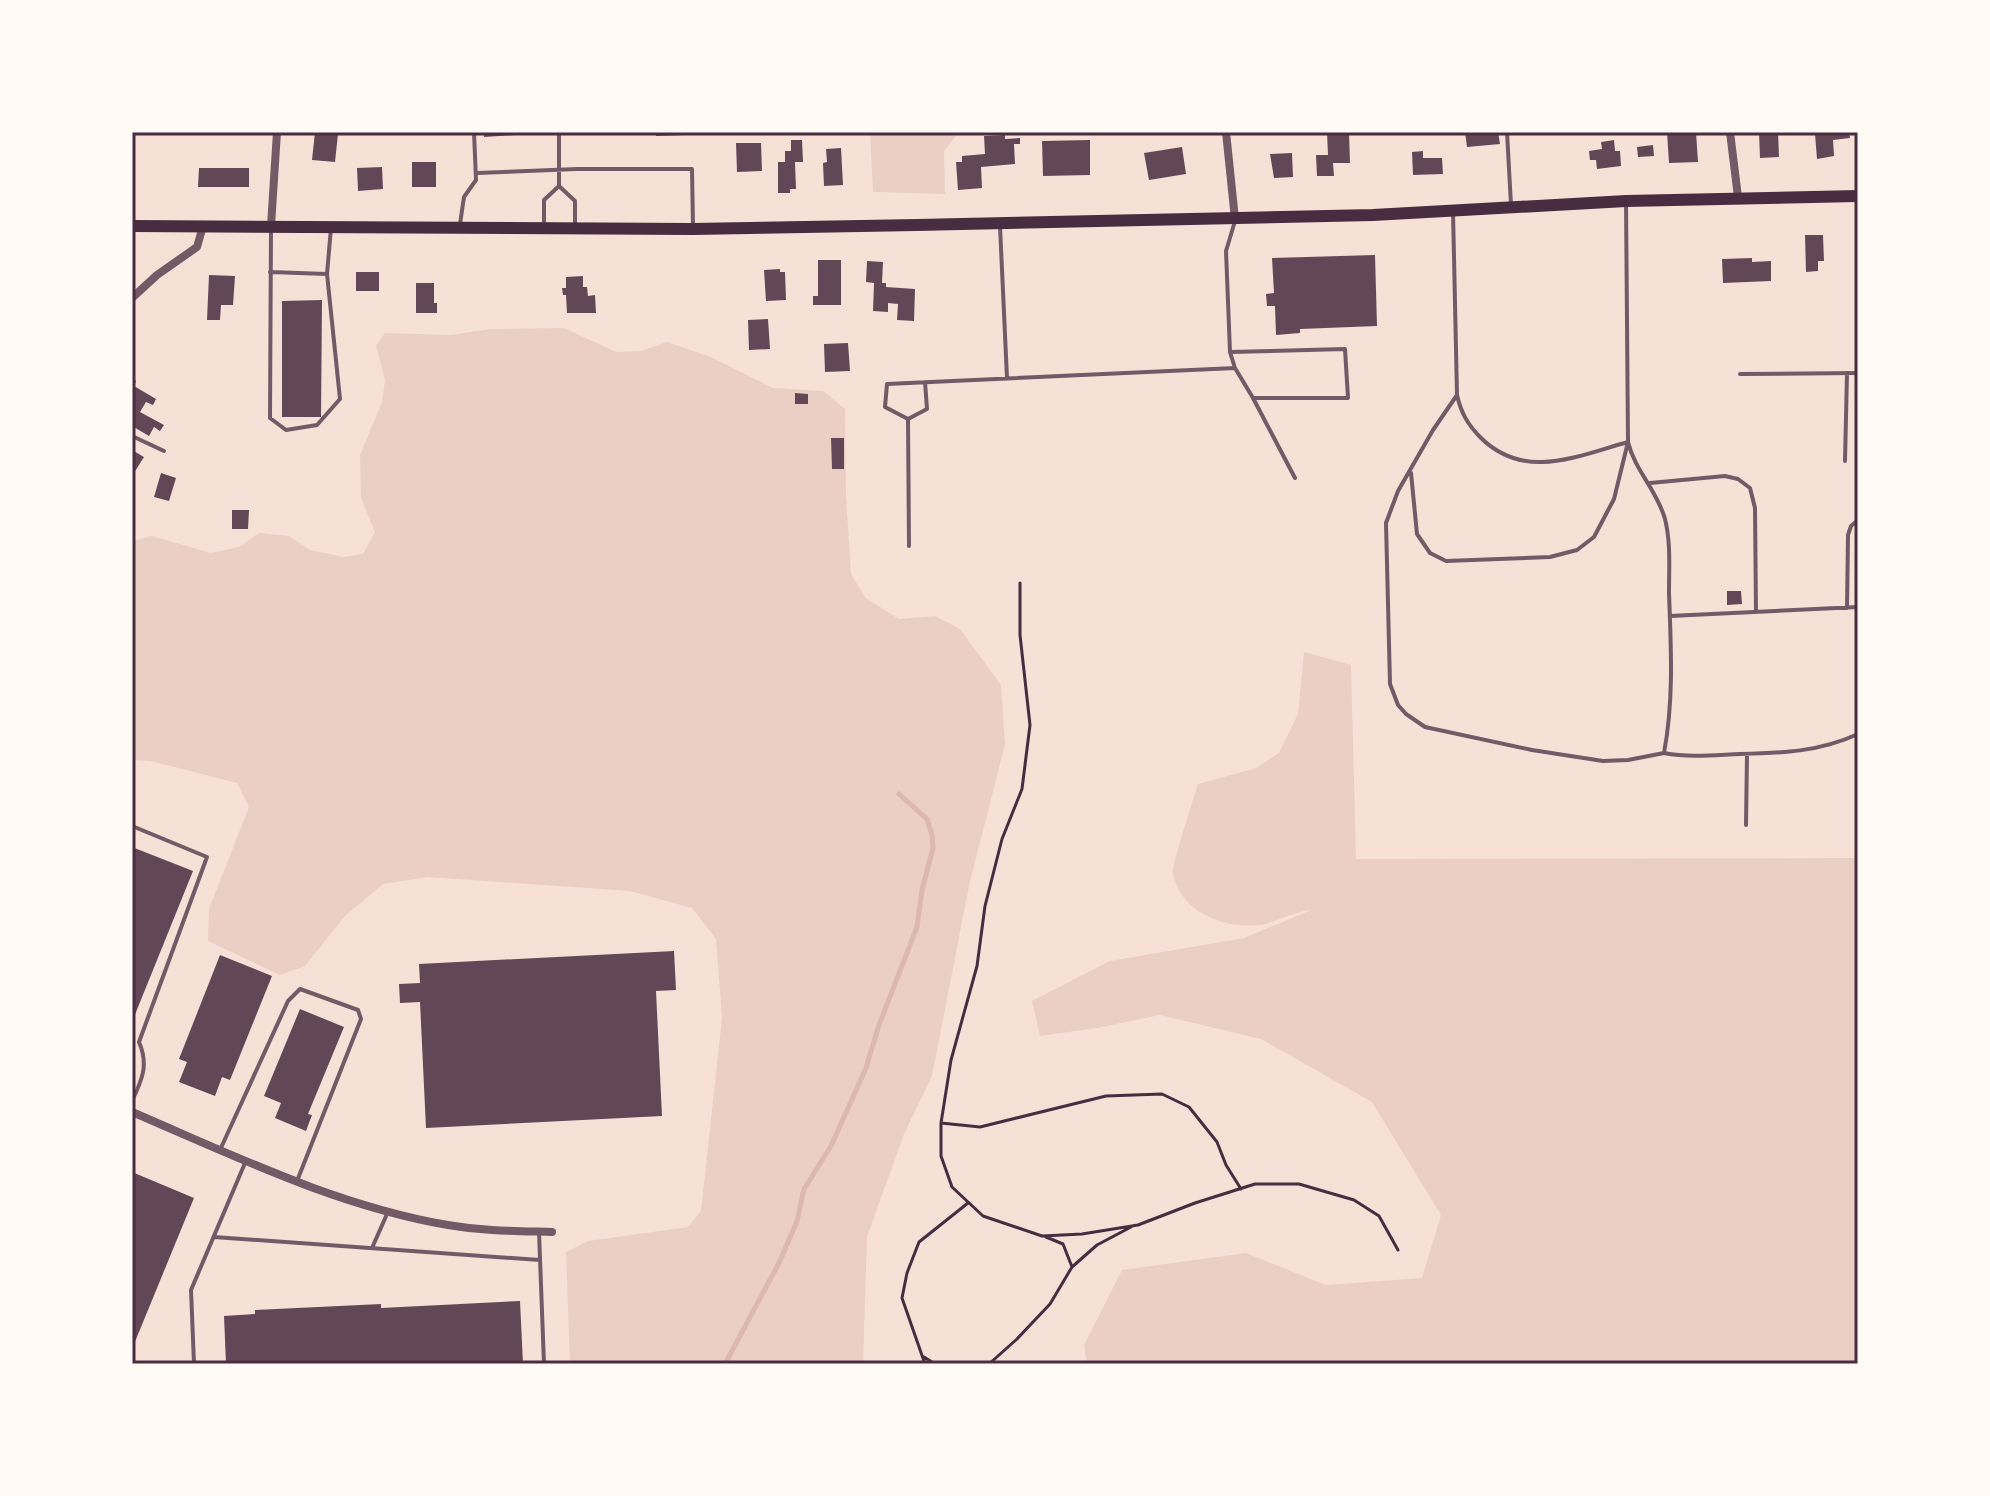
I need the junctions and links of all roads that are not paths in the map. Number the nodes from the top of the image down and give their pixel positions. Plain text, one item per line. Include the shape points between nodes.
1 (277, 132) edge
2 (474, 132) edge
3 (559, 132) edge
4 (1226, 132) edge
5 (1507, 132) edge
6 (1730, 132) edge
7 (559, 170) junction
8 (477, 173) junction
9 (559, 186) junction
10 (1858, 196) edge
11 (1738, 197) junction
12 (1626, 201) junction
13 (1511, 207) junction
14 (1453, 211) junction
15 (1235, 219) junction
16 (1000, 223) junction
17 (132, 226) edge
18 (203, 226) junction
19 (271, 226) junction
20 (331, 226) junction
21 (460, 227) junction
22 (544, 228) junction
23 (575, 228) junction
24 (693, 229) junction
25 (269, 272) junction
26 (327, 274) junction
27 (132, 298) edge
28 (1230, 352) junction
29 (1235, 368) junction
30 (1847, 373) junction
31 (1858, 373) edge
32 (1740, 374) dead end
33 (1007, 378) junction
34 (925, 382) junction
35 (1457, 395) junction
36 (1253, 398) junction
37 (908, 419) junction
38 (132, 436) edge
39 (1628, 442) junction
40 (164, 451) dead end
41 (1845, 461) dead end
42 (1411, 470) junction
43 (1295, 478) dead end
44 (1649, 483) junction
45 (1858, 520) edge
46 (909, 546) dead end
47 (1858, 607) edge
48 (1847, 608) junction
49 (1756, 612) junction
50 (1670, 616) junction
51 (1858, 734) edge
52 (1664, 753) junction
53 (1747, 754) junction
54 (1746, 825) dead end
55 (132, 826) edge
56 (132, 1101) edge
57 (132, 1112) edge
58 (220, 1150) junction
59 (246, 1161) junction
60 (297, 1182) junction
61 (388, 1212) junction
62 (539, 1232) junction
63 (552, 1232) dead end
64 (214, 1237) junction
65 (372, 1248) junction
66 (540, 1260) junction
67 (194, 1364) edge
68 (544, 1364) edge

1 - 19 street
2 - 8 lane
3 - 7 lane
4 - 15 street
5 - 13 lane
6 - 11 street
7 - 8 lane
7 - 9 lane
7 - 24 lane via 692,169
8 - 21 lane via 464,197
9 - 22 lane via 544,200
9 - 23 lane via 575,201
10 - 11 main road
11 - 12 main road
12 - 13 main road
12 - 39 lane
13 - 14 main road
14 - 15 main road
14 - 35 lane
15 - 16 main road
15 - 28 lane via 1226,251
16 - 24 main road
16 - 33 lane
17 - 18 main road
18 - 19 main road
18 - 27 street via 197,247
19 - 20 main road
19 - 25 lane
20 - 21 main road
20 - 26 lane
21 - 22 main road
22 - 23 main road
23 - 24 main road
25 - 26 lane
25 - 26 lane via 270,418 286,430 317,425 340,399
28 - 29 lane
28 - 36 lane via 1345,349 1348,398
29 - 33 lane
29 - 36 lane
30 - 31 lane
30 - 32 lane
30 - 41 lane
33 - 34 lane
34 - 37 lane via 927,409
34 - 37 lane via 887,384 885,407
35 - 39 lane via 1463,415 1479,436 1518,461 1546,462
35 - 42 lane
36 - 43 lane
37 - 46 lane
38 - 40 lane
39 - 42 lane via 1601,528 1577,550 1550,557 1455,562 1430,553 1415,527
39 - 44 lane
42 - 52 lane via 1388,513 1385,534 1389,674 1393,695 1406,714 1435,731 1577,757 1615,761
44 - 49 lane via 1725,476 1750,488 1755,508
44 - 50 lane via 1666,523
45 - 48 lane via 1847,540
47 - 48 lane
48 - 49 lane
49 - 50 lane
50 - 52 lane via 1672,703
51 - 53 lane via 1812,750
52 - 53 lane
53 - 54 lane
55 - 56 lane via 207,857 139,1042 146,1058
57 - 58 street
58 - 59 street
58 - 60 lane via 288,1001 300,989 358,1010 361,1019
59 - 60 street
59 - 64 lane
60 - 61 street
61 - 62 street via 452,1226
61 - 65 lane
62 - 63 street
62 - 66 lane
64 - 65 lane
64 - 67 lane via 191,1290
65 - 66 lane
66 - 68 lane

